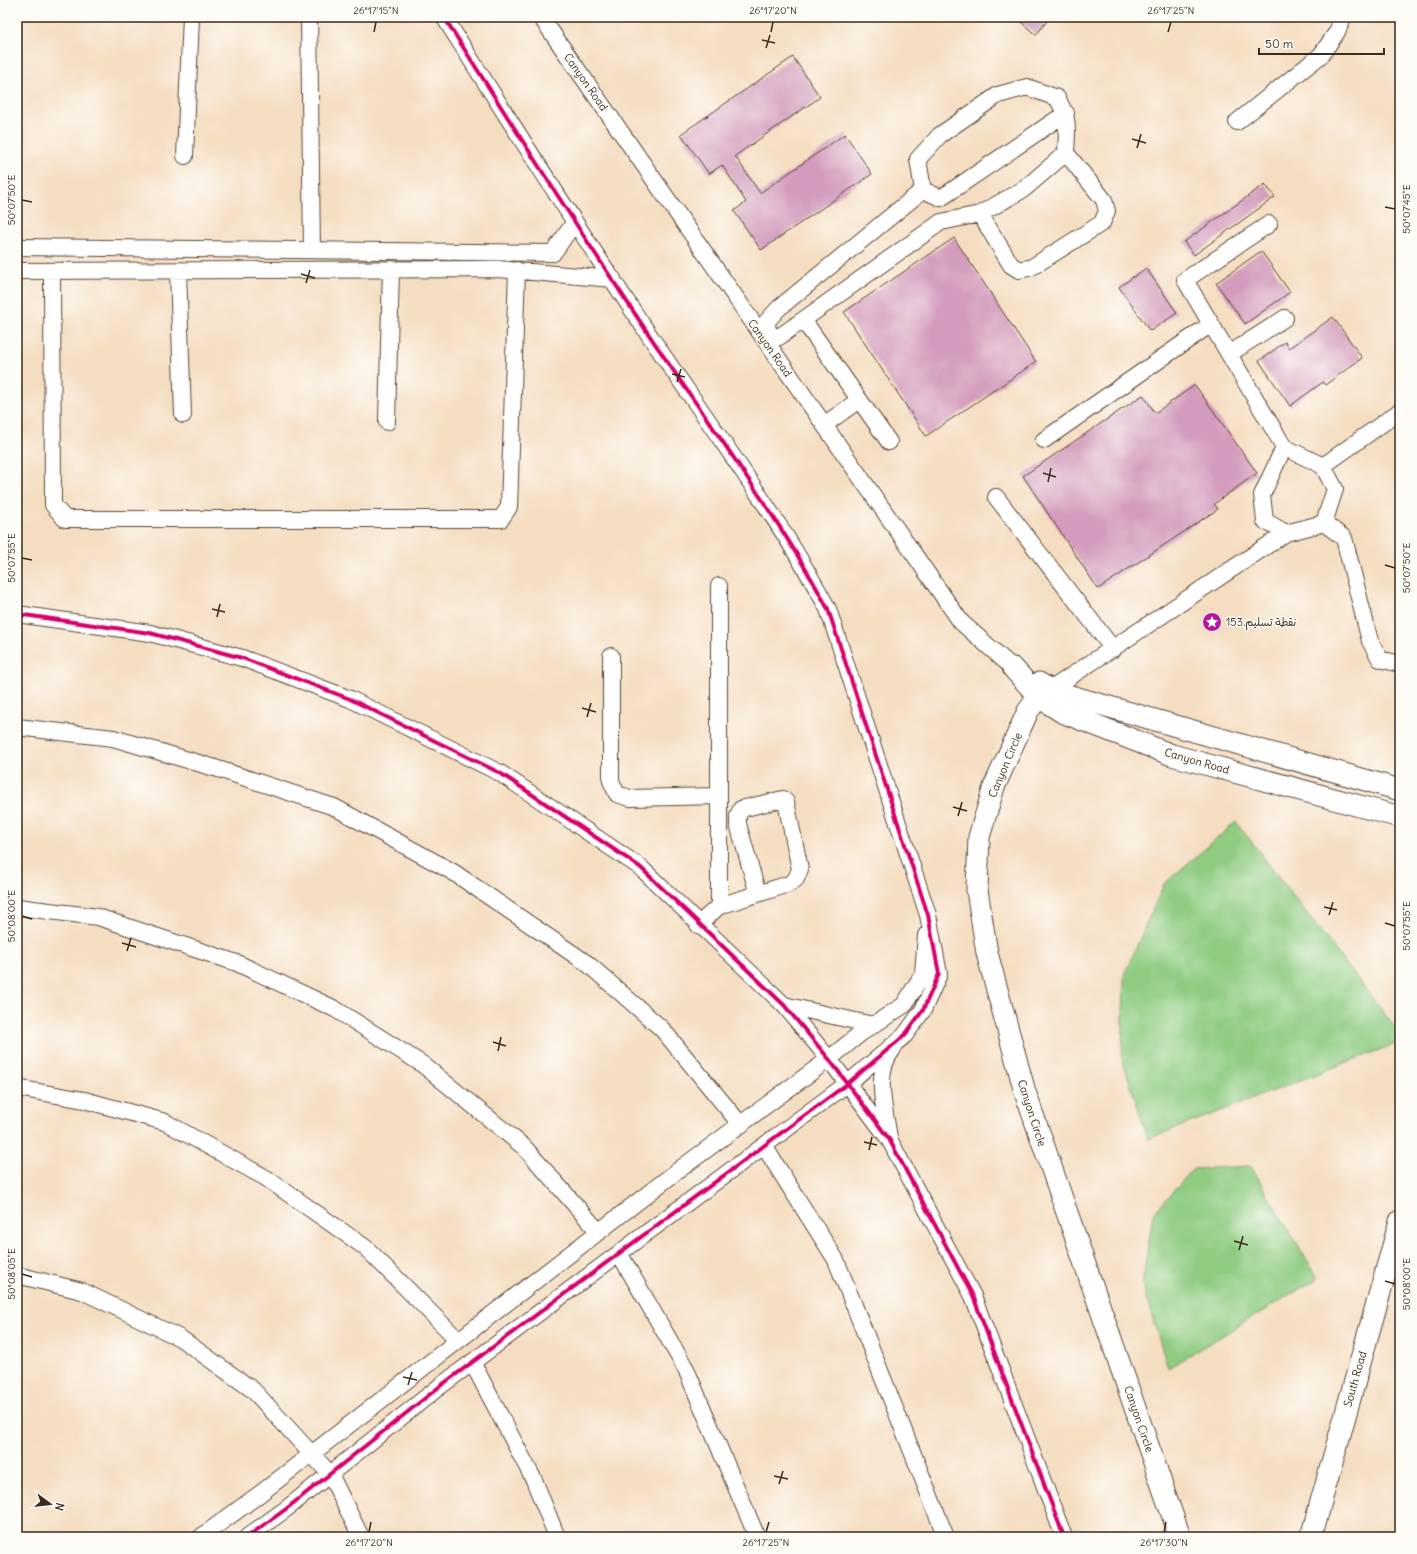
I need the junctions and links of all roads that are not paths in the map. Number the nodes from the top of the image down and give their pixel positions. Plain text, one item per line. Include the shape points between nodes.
1 (191, 17) edge
2 (309, 17) edge
3 (444, 17) edge
4 (541, 17) edge
5 (1342, 17) edge
6 (1066, 113) junction
7 (1237, 122) dead end
8 (1066, 153) junction
9 (186, 156) dead end
10 (923, 190) junction
11 (980, 214) junction
12 (575, 222) junction
13 (1269, 224) dead end
14 (17, 247) edge
15 (312, 250) junction
16 (391, 269) junction
17 (517, 270) junction
18 (52, 271) junction
19 (178, 271) junction
20 (17, 272) edge
21 (613, 279) junction
22 (1285, 318) dead end
23 (804, 321) junction
24 (1211, 324) junction
25 (762, 325) junction
26 (774, 341) junction
27 (1229, 354) junction
28 (859, 400) junction
29 (1400, 411) edge
30 (183, 415) dead end
31 (387, 422) dead end
32 (824, 425) junction
33 (1044, 440) dead end
34 (889, 442) dead end
35 (1284, 447) junction
36 (1323, 466) junction
37 (996, 497) dead end
38 (1324, 523) junction
39 (1286, 533) junction
40 (719, 586) dead end
41 (17, 614) edge
42 (1113, 649) junction
43 (611, 656) dead end
44 (1400, 664) edge
45 (1013, 668) joint
46 (1045, 694) junction
47 (17, 727) edge
48 (1400, 790) edge
49 (719, 796) junction
50 (1400, 817) edge
51 (758, 894) junction
52 (719, 906) junction
53 (17, 907) edge
54 (928, 915) junction
55 (698, 925) junction
56 (784, 1005) junction
57 (873, 1025) junction
58 (905, 1035) junction
59 (829, 1059) junction
60 (847, 1084) junction
61 (17, 1088) edge
62 (741, 1125) junction
63 (889, 1139) junction
64 (764, 1146) junction
65 (1400, 1221) edge
66 (599, 1232) junction
67 (619, 1253) junction
68 (1394, 1269) edge
69 (17, 1275) edge
70 (458, 1340) junction
71 (472, 1362) junction
72 (311, 1454) junction
73 (330, 1474) junction
74 (201, 1537) edge
75 (247, 1537) edge
76 (361, 1537) edge
77 (557, 1537) edge
78 (758, 1537) edge
79 (946, 1537) edge
80 (1064, 1537) edge
81 (1180, 1537) edge
82 (1311, 1537) edge

1 - 9 street
2 - 15 street
3 - 12 street
4 - 25 street, Canyon Road
5 - 7 street via 1337,32 1321,55
6 - 8 street
6 - 10 street via 940,198
6 - 10 street via 1057,98 1027,87 998,95 940,135 918,159
8 - 11 street via 1024,190
8 - 11 street via 1104,200 1107,211 1102,223 1032,267 1019,270 1011,265
10 - 25 street via 779,308
11 - 23 street via 941,222
12 - 15 street via 553,253
12 - 21 street
13 - 24 street via 1185,280
14 - 15 street
16 - 17 street
16 - 19 street
16 - 31 street
17 - 18 street via 509,507 501,519 65,518 53,505
17 - 21 street
18 - 19 street
18 - 20 street
19 - 30 street
21 - 54 street via 744,474 813,581 828,609
22 - 27 street
23 - 26 street
23 - 28 street
24 - 27 street
24 - 33 street
25 - 26 street, Canyon Road
26 - 32 street, Canyon Road
27 - 35 street
28 - 32 street
28 - 34 street
29 - 36 street
32 - 45 street, Canyon Road via 961,622
35 - 36 street
35 - 39 street via 1262,495 1265,521
36 - 38 street via 1335,490
37 - 42 street
38 - 39 street
38 - 44 street via 1344,538 1370,641 1380,658
39 - 42 street
40 - 49 street
41 - 55 street via 150,633 242,658 350,699 500,773 640,868
42 - 46 street
43 - 49 street via 611,781 617,794 630,798
45 - 46 main road, Canyon Road
46 - 48 main road, Canyon Road
46 - 50 main road, Canyon Road via 1062,712 1172,755
46 - 81 main road, Canyon Circle via 1028,711 994,787 979,837 977,890 987,953 1024,1092
47 - 62 street via 113,738 334,807 453,872 588,964 662,1029
49 - 52 street
51 - 51 street via 738,816 741,809 783,799 786,802 800,869 796,879 788,884
51 - 52 street
52 - 55 street
53 - 66 street via 98,917 237,963 335,1009 422,1064 524,1147
54 - 57 street via 923,974 904,1005
54 - 58 street via 939,974 923,1010
55 - 56 street
56 - 57 street
56 - 59 street
57 - 59 street
58 - 60 street
58 - 63 street via 888,1055 881,1080
59 - 60 street
59 - 62 street
60 - 63 street
60 - 64 street
61 - 70 street via 84,1100 165,1122 266,1178 366,1248
62 - 66 street
63 - 80 street via 973,1296
64 - 67 street
64 - 79 street via 836,1260
65 - 68 main road, South Road
66 - 70 street
67 - 71 street
67 - 78 street via 686,1369
68 - 82 main road, South Road
69 - 72 street via 82,1291 180,1338 253,1390
70 - 72 street
71 - 73 street
71 - 77 street via 534,1480
72 - 73 street
72 - 74 street
73 - 75 street
73 - 76 street

